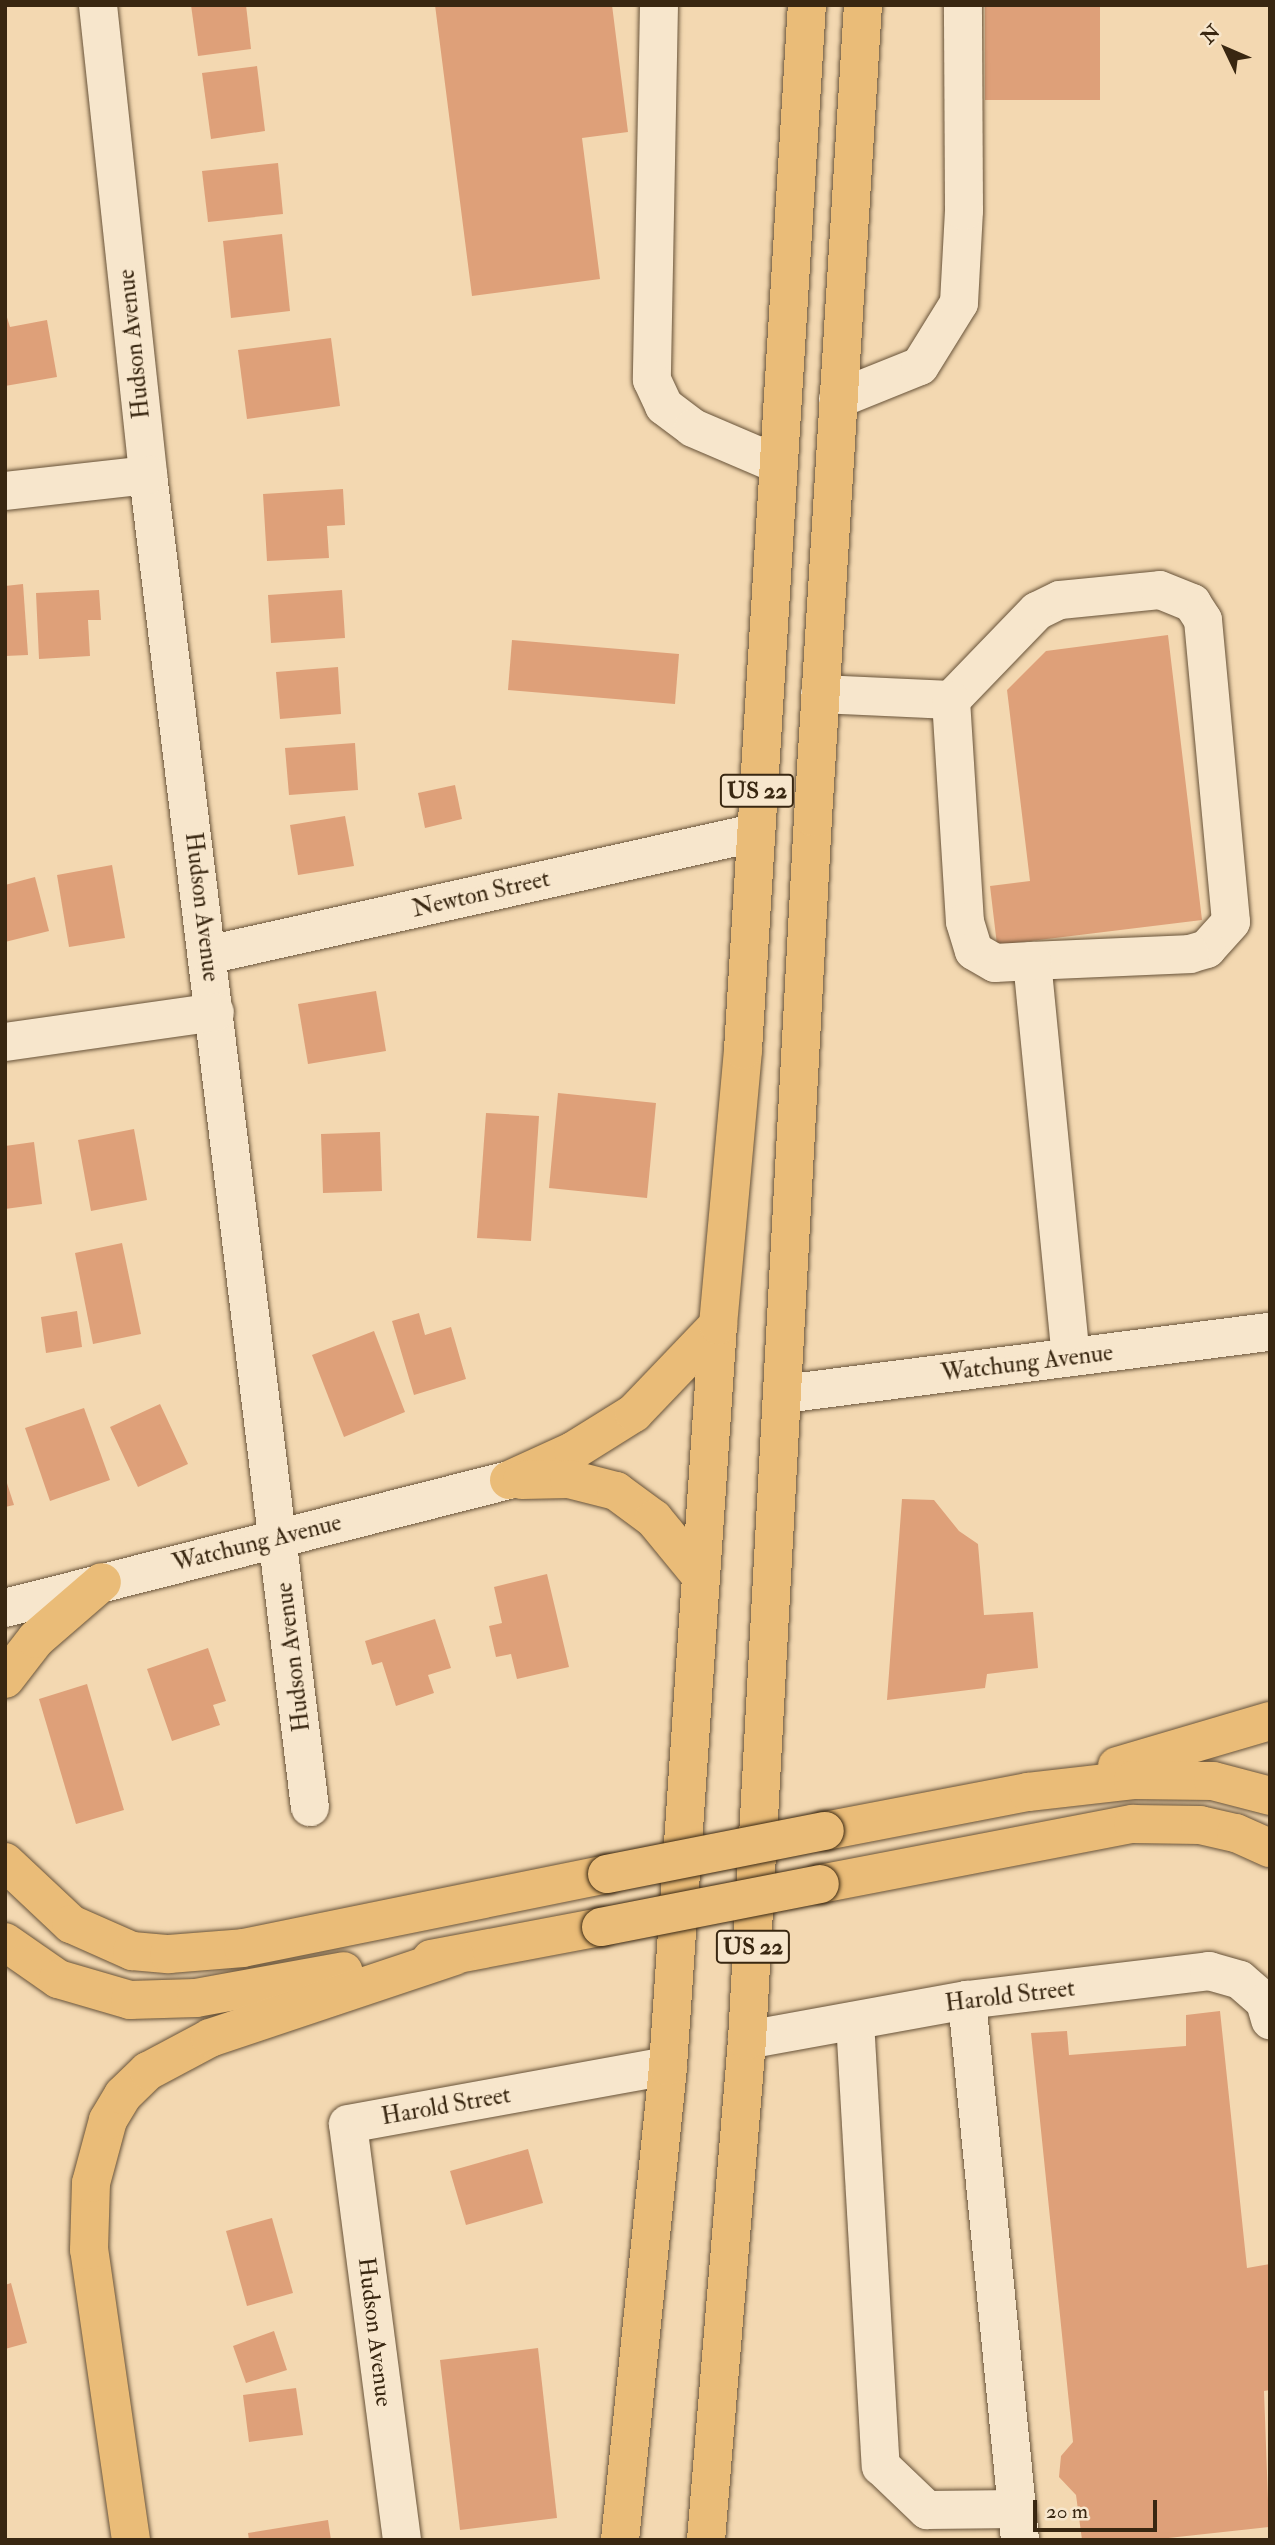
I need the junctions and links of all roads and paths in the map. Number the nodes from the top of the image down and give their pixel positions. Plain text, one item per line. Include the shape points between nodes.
1 (99, 5) edge
2 (659, 5) edge
3 (807, 5) edge
4 (863, 5) edge
5 (963, 5) edge
6 (838, 399) junction
7 (777, 464) junction
8 (148, 475) junction
9 (5, 491) edge
10 (820, 694) junction
11 (951, 701) junction
12 (754, 834) junction
13 (208, 955) junction
14 (1032, 961) junction
15 (215, 1012) junction
16 (5, 1042) edge
17 (718, 1325) junction
18 (1270, 1332) edge
19 (1071, 1357) junction
20 (784, 1394) junction
21 (509, 1480) junction
22 (278, 1537) junction
23 (700, 1575) junction
24 (102, 1583) junction
25 (5, 1608) edge
26 (5, 1679) edge
27 (1270, 1721) edge
28 (1028, 1792) junction
29 (1270, 1796) edge
30 (310, 1807) dead end
31 (5, 1843) edge
32 (1270, 1848) edge
33 (15, 1874) edge
34 (5, 1942) edge
35 (455, 1956) junction
36 (967, 2000) junction
37 (1267, 2011) edge
38 (855, 2021) junction
39 (747, 2040) junction
40 (668, 2066) junction
41 (348, 2124) joint
42 (711, 2498) junction
43 (1019, 2524) edge
44 (131, 2540) edge
45 (402, 2540) edge
46 (620, 2540) edge
47 (706, 2540) edge
48 (736, 2540) edge

1 - 8 street, Hudson Avenue
2 - 7 street via 652,380 664,406 693,428
3 - 7 main road, US 22
4 - 6 main road, US 22
5 - 6 street via 964,211 959,303 919,366
6 - 10 main road, US 22
7 - 12 main road, US 22
8 - 9 street
8 - 13 street, Hudson Avenue
10 - 11 street
10 - 20 main road, US 22
11 - 14 street via 965,922 974,951 995,963
11 - 14 street via 1037,611 1060,600 1160,590 1192,603 1203,620 1231,922 1207,949 1190,954
12 - 13 street, Newton Street
12 - 17 main road, US 22 via 743,1049
13 - 15 street, Hudson Avenue
14 - 19 street
15 - 16 street
15 - 22 street, Hudson Avenue
17 - 21 main road via 634,1413 573,1451
17 - 23 main road, US 22
18 - 19 street, Watchung Avenue
19 - 20 street, Watchung Avenue
20 - 39 main road, US 22
21 - 22 street, Watchung Avenue
21 - 23 main road via 569,1479 616,1490 654,1519
22 - 24 street, Watchung Avenue
22 - 30 street, Hudson Avenue
23 - 40 main road, US 22
24 - 25 street, Watchung Avenue
24 - 26 main road via 36,1639
27 - 28 main road
28 - 29 main road via 1176,1778 1213,1780
28 - 33 main road, bridge via 243,1948 169,1954 132,1951 71,1924
31 - 33 main road
32 - 35 main road, bridge via 1236,1833 1200,1825 1133,1824
34 - 35 main road via 58,1979 130,2000 197,1998 326,1973
35 - 44 main road via 210,2038 148,2071 123,2095 108,2120 90,2183 89,2250
36 - 37 street, Harold Street via 1209,1971 1240,1980
36 - 38 street, Harold Street
36 - 43 street
38 - 39 street, Harold Street
38 - 43 street via 881,2466 927,2510
39 - 42 main road, US 22
40 - 41 street, Harold Street
40 - 46 main road, US 22
41 - 45 street, Hudson Avenue
42 - 47 main road, US 22
42 - 48 main road

